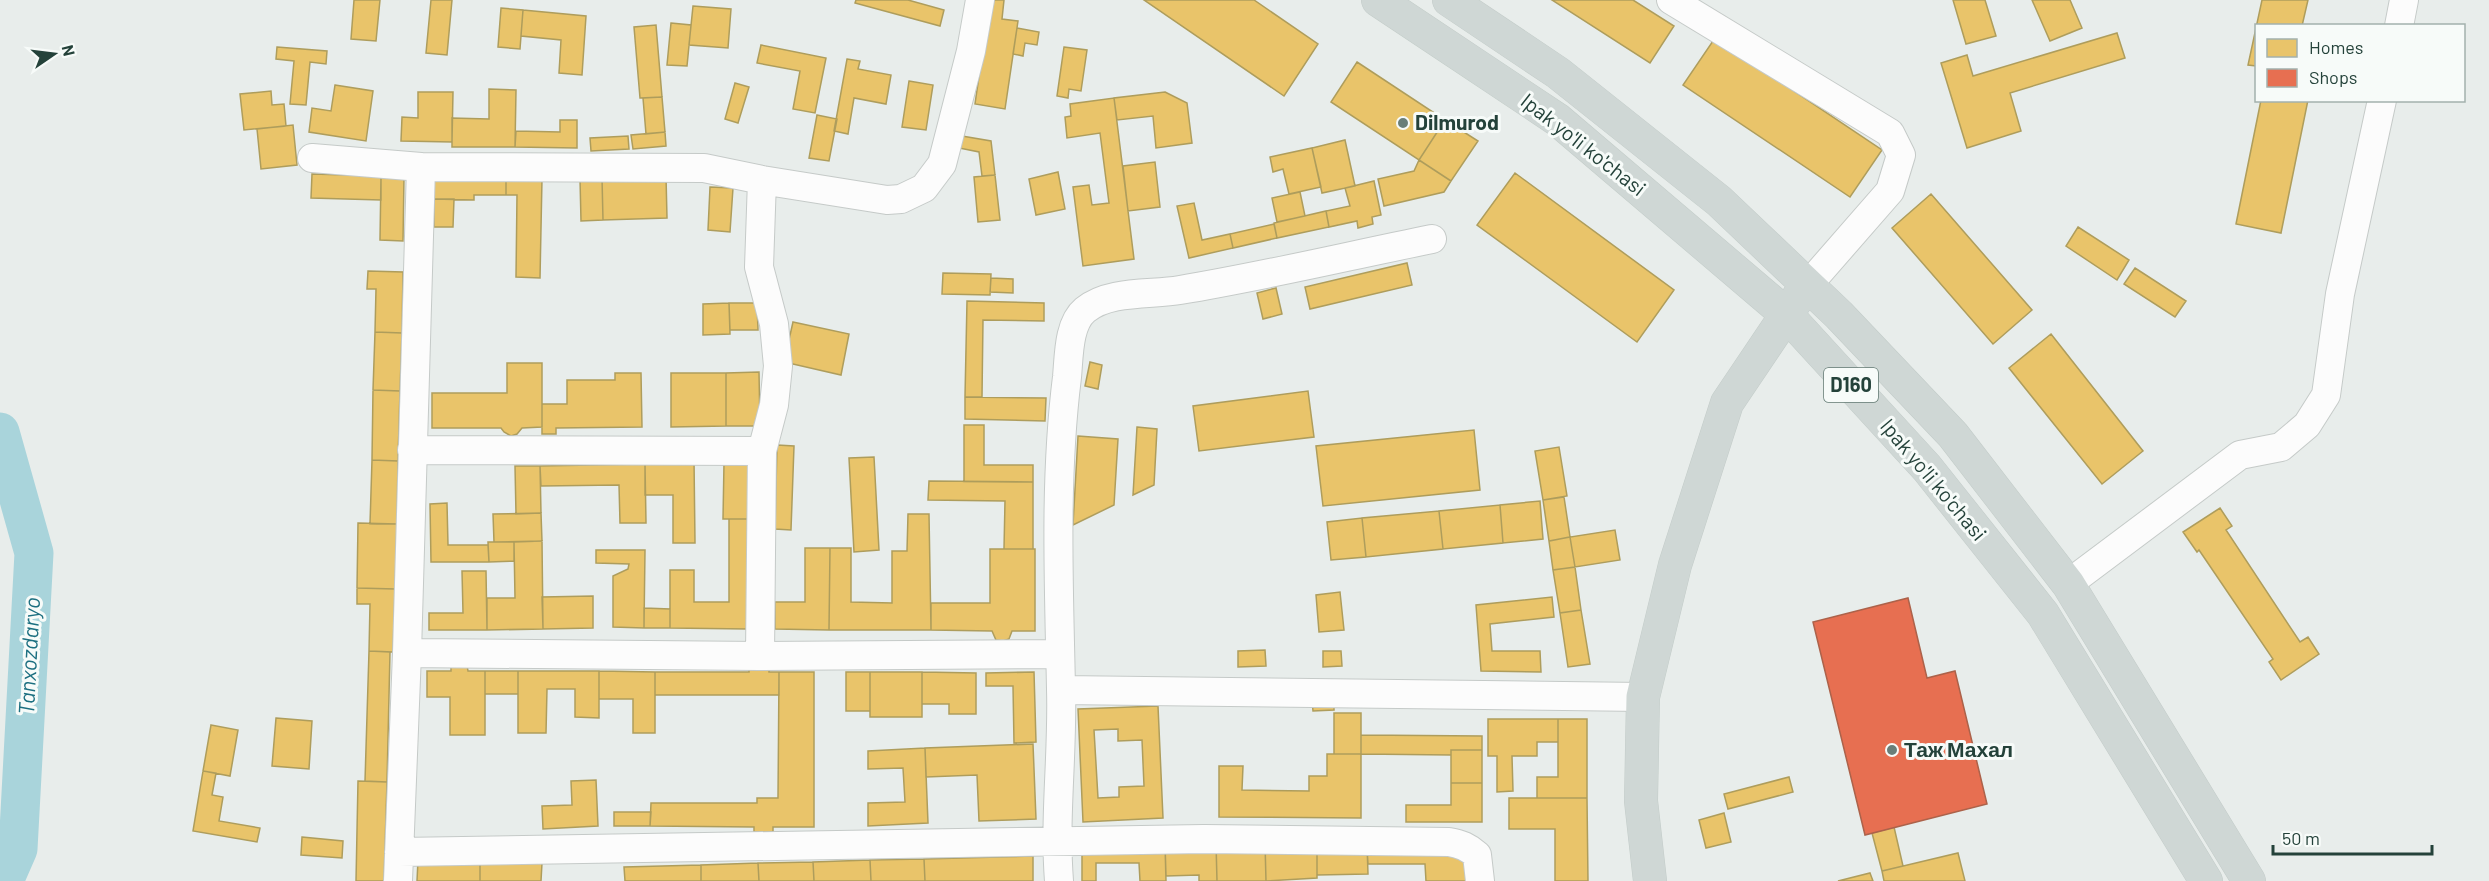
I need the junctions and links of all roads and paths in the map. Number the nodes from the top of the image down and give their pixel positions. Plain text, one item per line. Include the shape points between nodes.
1 (980, 0) edge
2 (1377, 0) edge
3 (1449, 0) edge
4 (1671, 0) edge
5 (2404, 0) edge
6 (2398, 24) edge
7 (2382, 102) edge
8 (312, 158) dead end
9 (421, 167) junction
10 (762, 180) junction
11 (1432, 239) dead end
12 (1808, 285) junction
13 (1786, 314) junction
14 (412, 450) junction
15 (762, 451) junction
16 (2068, 584) junction
17 (407, 653) junction
18 (1059, 654) junction
19 (760, 656) junction
20 (1061, 690) junction
21 (1643, 697) junction
22 (1056, 841) junction
23 (399, 852) junction
24 (398, 881) edge
25 (1059, 881) edge
26 (1480, 881) edge
27 (1650, 881) edge
28 (2206, 881) edge
29 (2249, 881) edge

1 - 10 street via 942,164 924,188 901,199 887,200
2 - 13 main road, Ipak yo'li ko'chasi / D160 via 1558,120
3 - 12 main road, Ipak yo'li ko'chasi / D160 via 1558,73 1719,201
4 - 12 street via 1890,133 1897,145 1901,155 1890,191
5 - 6 street
7 - 16 street via 2340,294 2326,395 2307,425 2281,447 2240,455
8 - 9 street
9 - 10 street via 704,168
9 - 14 street
10 - 15 street via 759,267 774,324 778,366 774,405
11 - 18 street via 1179,291 1103,301 1084,310 1071,339 1062,419 1057,496
12 - 13 main road
12 - 16 main road, Ipak yo'li ko'chasi / D160 via 1953,435
13 - 21 main road via 1727,403 1675,565
13 - 28 main road, Ipak yo'li ko'chasi / D160 via 1927,468 2043,615
14 - 15 street
14 - 17 street
15 - 19 street
16 - 29 main road, Ipak yo'li ko'chasi / D160
17 - 19 street
17 - 23 street
18 - 19 street
18 - 20 street
20 - 21 street
20 - 22 street
21 - 27 main road via 1641,801
22 - 23 street
22 - 25 street
22 - 26 street via 1449,842 1470,848 1477,855
23 - 24 street

